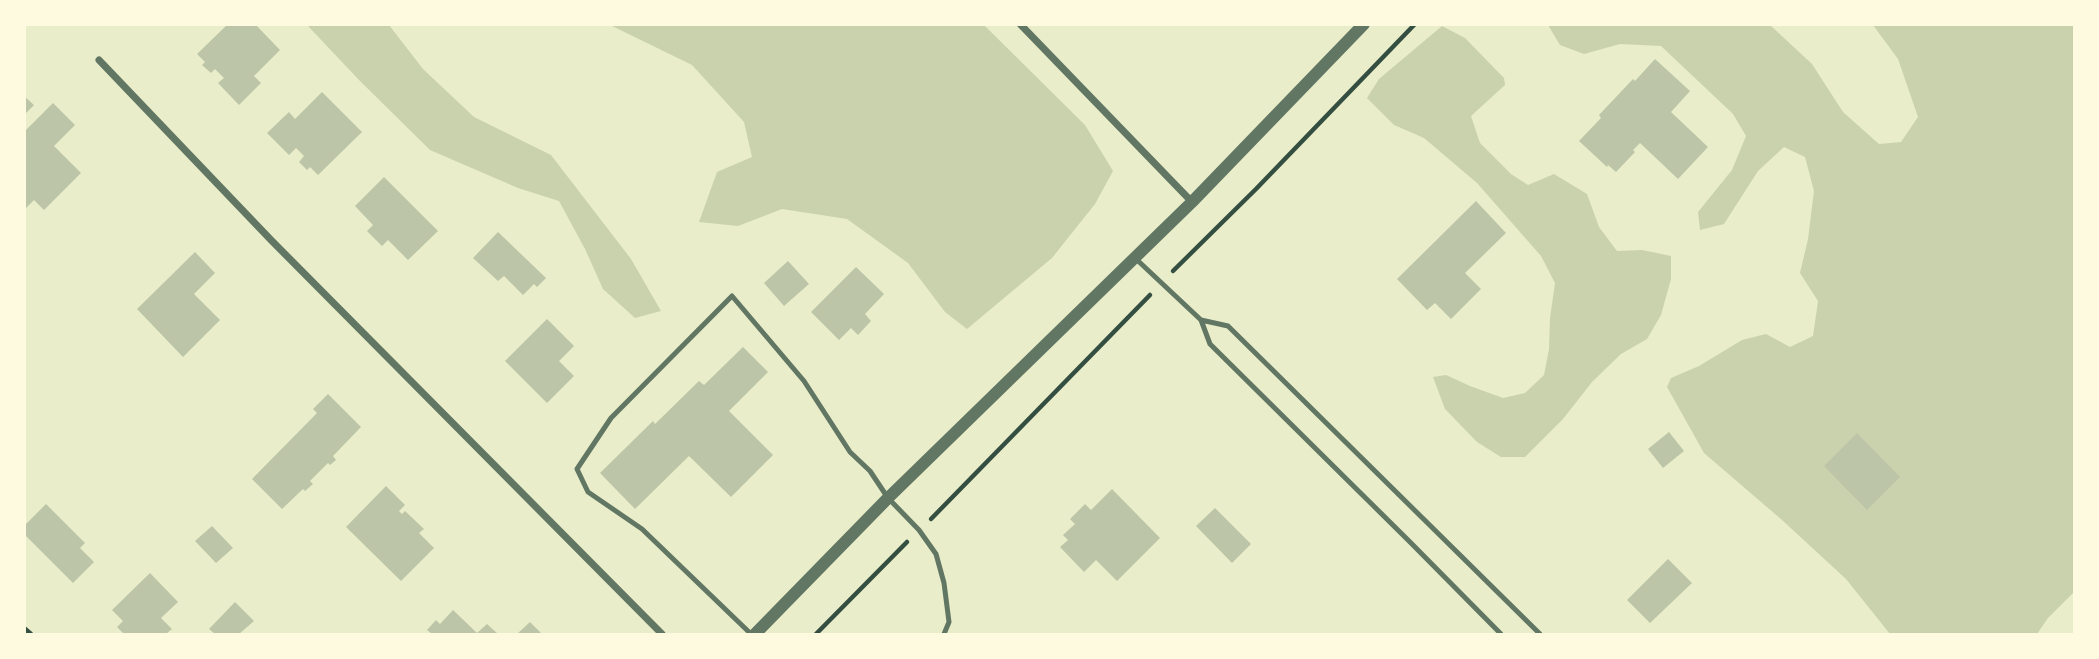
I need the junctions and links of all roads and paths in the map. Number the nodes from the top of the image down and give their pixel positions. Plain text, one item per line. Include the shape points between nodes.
1 (1020, 24) edge
2 (1364, 24) edge
3 (1415, 24) edge
4 (99, 60) dead end
5 (1192, 202) junction
6 (1135, 258) junction
7 (1161, 283) junction
8 (1201, 320) junction
9 (888, 498) junction
10 (919, 530) junction
11 (24, 628) edge
12 (31, 635) edge
13 (662, 635) edge
14 (753, 635) edge
15 (816, 635) edge
16 (944, 635) edge
17 (1501, 635) edge
18 (1540, 635) edge

1 - 5 street
2 - 5 street
3 - 7 path
4 - 13 street
5 - 6 street
6 - 7 lane
6 - 9 street
7 - 8 lane
7 - 10 path
8 - 17 lane via 1210,344
8 - 18 lane via 1228,326
9 - 10 lane
9 - 14 street
9 - 14 lane via 850,452 804,381 732,296 611,418 577,469 588,492 642,529
10 - 15 path
10 - 16 lane via 936,554 944,583 949,622
11 - 12 path

